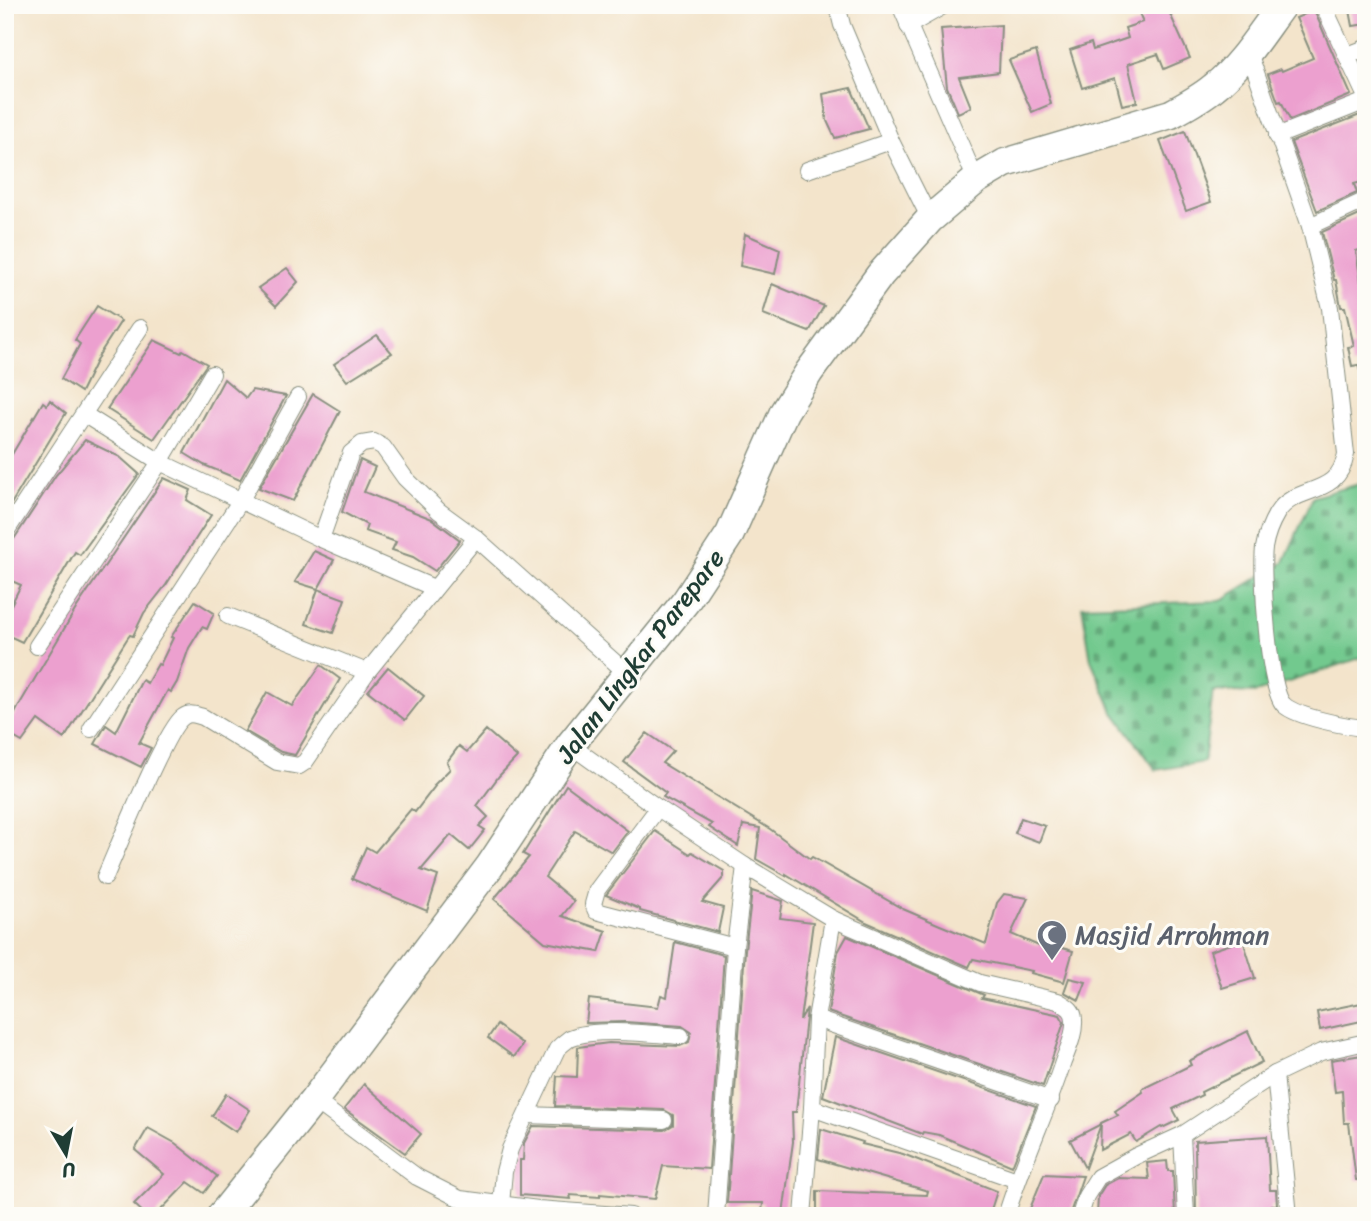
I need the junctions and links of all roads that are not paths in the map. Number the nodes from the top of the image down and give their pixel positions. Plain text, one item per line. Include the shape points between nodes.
1 (837, 5) edge
2 (900, 5) edge
3 (945, 5) edge
4 (1282, 5) edge
5 (1323, 5) edge
6 (908, 26) junction
7 (1366, 48) edge
8 (1248, 50) junction
9 (1348, 55) junction
10 (1366, 99) edge
11 (1277, 136) junction
12 (891, 141) junction
13 (807, 170) dead end
14 (976, 180) junction
15 (1366, 200) edge
16 (930, 219) junction
17 (1310, 226) junction
18 (141, 328) dead end
19 (212, 374) dead end
20 (298, 397) dead end
21 (85, 415) junction
22 (160, 461) junction
23 (241, 500) junction
24 (5, 533) edge
25 (476, 538) junction
26 (321, 539) junction
27 (435, 588) junction
28 (228, 616) dead end
29 (37, 646) dead end
30 (367, 672) junction
31 (629, 675) junction
32 (1366, 728) edge
33 (91, 729) dead end
34 (570, 745) junction
35 (658, 808) junction
36 (745, 866) junction
37 (106, 877) dead end
38 (833, 919) junction
39 (735, 947) junction
40 (816, 1019) junction
41 (681, 1036) dead end
42 (1366, 1042) edge
43 (1275, 1074) junction
44 (314, 1100) junction
45 (1051, 1100) junction
46 (812, 1108) junction
47 (527, 1115) junction
48 (664, 1120) dead end
49 (1182, 1135) junction
50 (1017, 1180) junction
51 (1093, 1184) junction
52 (501, 1204) junction
53 (537, 1212) edge
54 (221, 1216) edge
55 (625, 1216) edge
56 (631, 1216) edge
57 (716, 1216) edge
58 (803, 1216) edge
59 (1006, 1216) edge
60 (1080, 1216) edge
61 (1092, 1216) edge
62 (1186, 1216) edge
63 (1289, 1216) edge

1 - 12 street
2 - 6 street
3 - 6 street
4 - 8 highway, Jalan Lingkar Parepare
5 - 9 street
6 - 14 street
7 - 9 street
8 - 11 street
8 - 14 highway, Jalan Lingkar Parepare via 1216,86 1171,114 1031,154
9 - 10 street
10 - 11 street
11 - 17 street
12 - 13 street
12 - 16 street
14 - 16 highway, Jalan Lingkar Parepare
15 - 17 street
16 - 31 highway, Jalan Lingkar Parepare via 880,275 808,372 784,412 730,534
17 - 32 street via 1330,308 1346,454 1341,473 1318,490 1285,503 1268,532 1264,549 1271,667 1283,705 1300,715
18 - 21 street
19 - 22 street
20 - 23 street
21 - 22 street
21 - 24 street
22 - 23 street
22 - 29 street
23 - 26 street
23 - 33 street
25 - 26 street via 439,511 374,442 351,453
25 - 27 street
25 - 31 street
26 - 27 street
27 - 30 street
28 - 30 street
30 - 37 street via 314,752 299,766 277,762 203,717 192,713 183,717 162,749
31 - 34 highway, Jalan Lingkar Parepare
34 - 35 street
34 - 44 highway, Jalan Lingkar Parepare via 490,866
35 - 36 street
35 - 39 street via 597,890 596,911
36 - 38 street
36 - 39 street
38 - 40 street
38 - 45 street via 980,983 1069,1007 1074,1018 1072,1034
39 - 57 street
40 - 45 street
40 - 46 street
41 - 47 street via 625,1033 569,1039 557,1049
42 - 43 street via 1321,1052
43 - 49 street
43 - 63 street
44 - 52 street via 417,1177 460,1199
44 - 54 highway, Jalan Lingkar Parepare
45 - 50 street
46 - 50 street
46 - 58 street
47 - 48 street
47 - 52 street via 510,1149
49 - 51 street via 1136,1156
49 - 62 street
50 - 59 street
51 - 60 street
51 - 61 street
52 - 53 street
53 - 55 street
55 - 56 street

